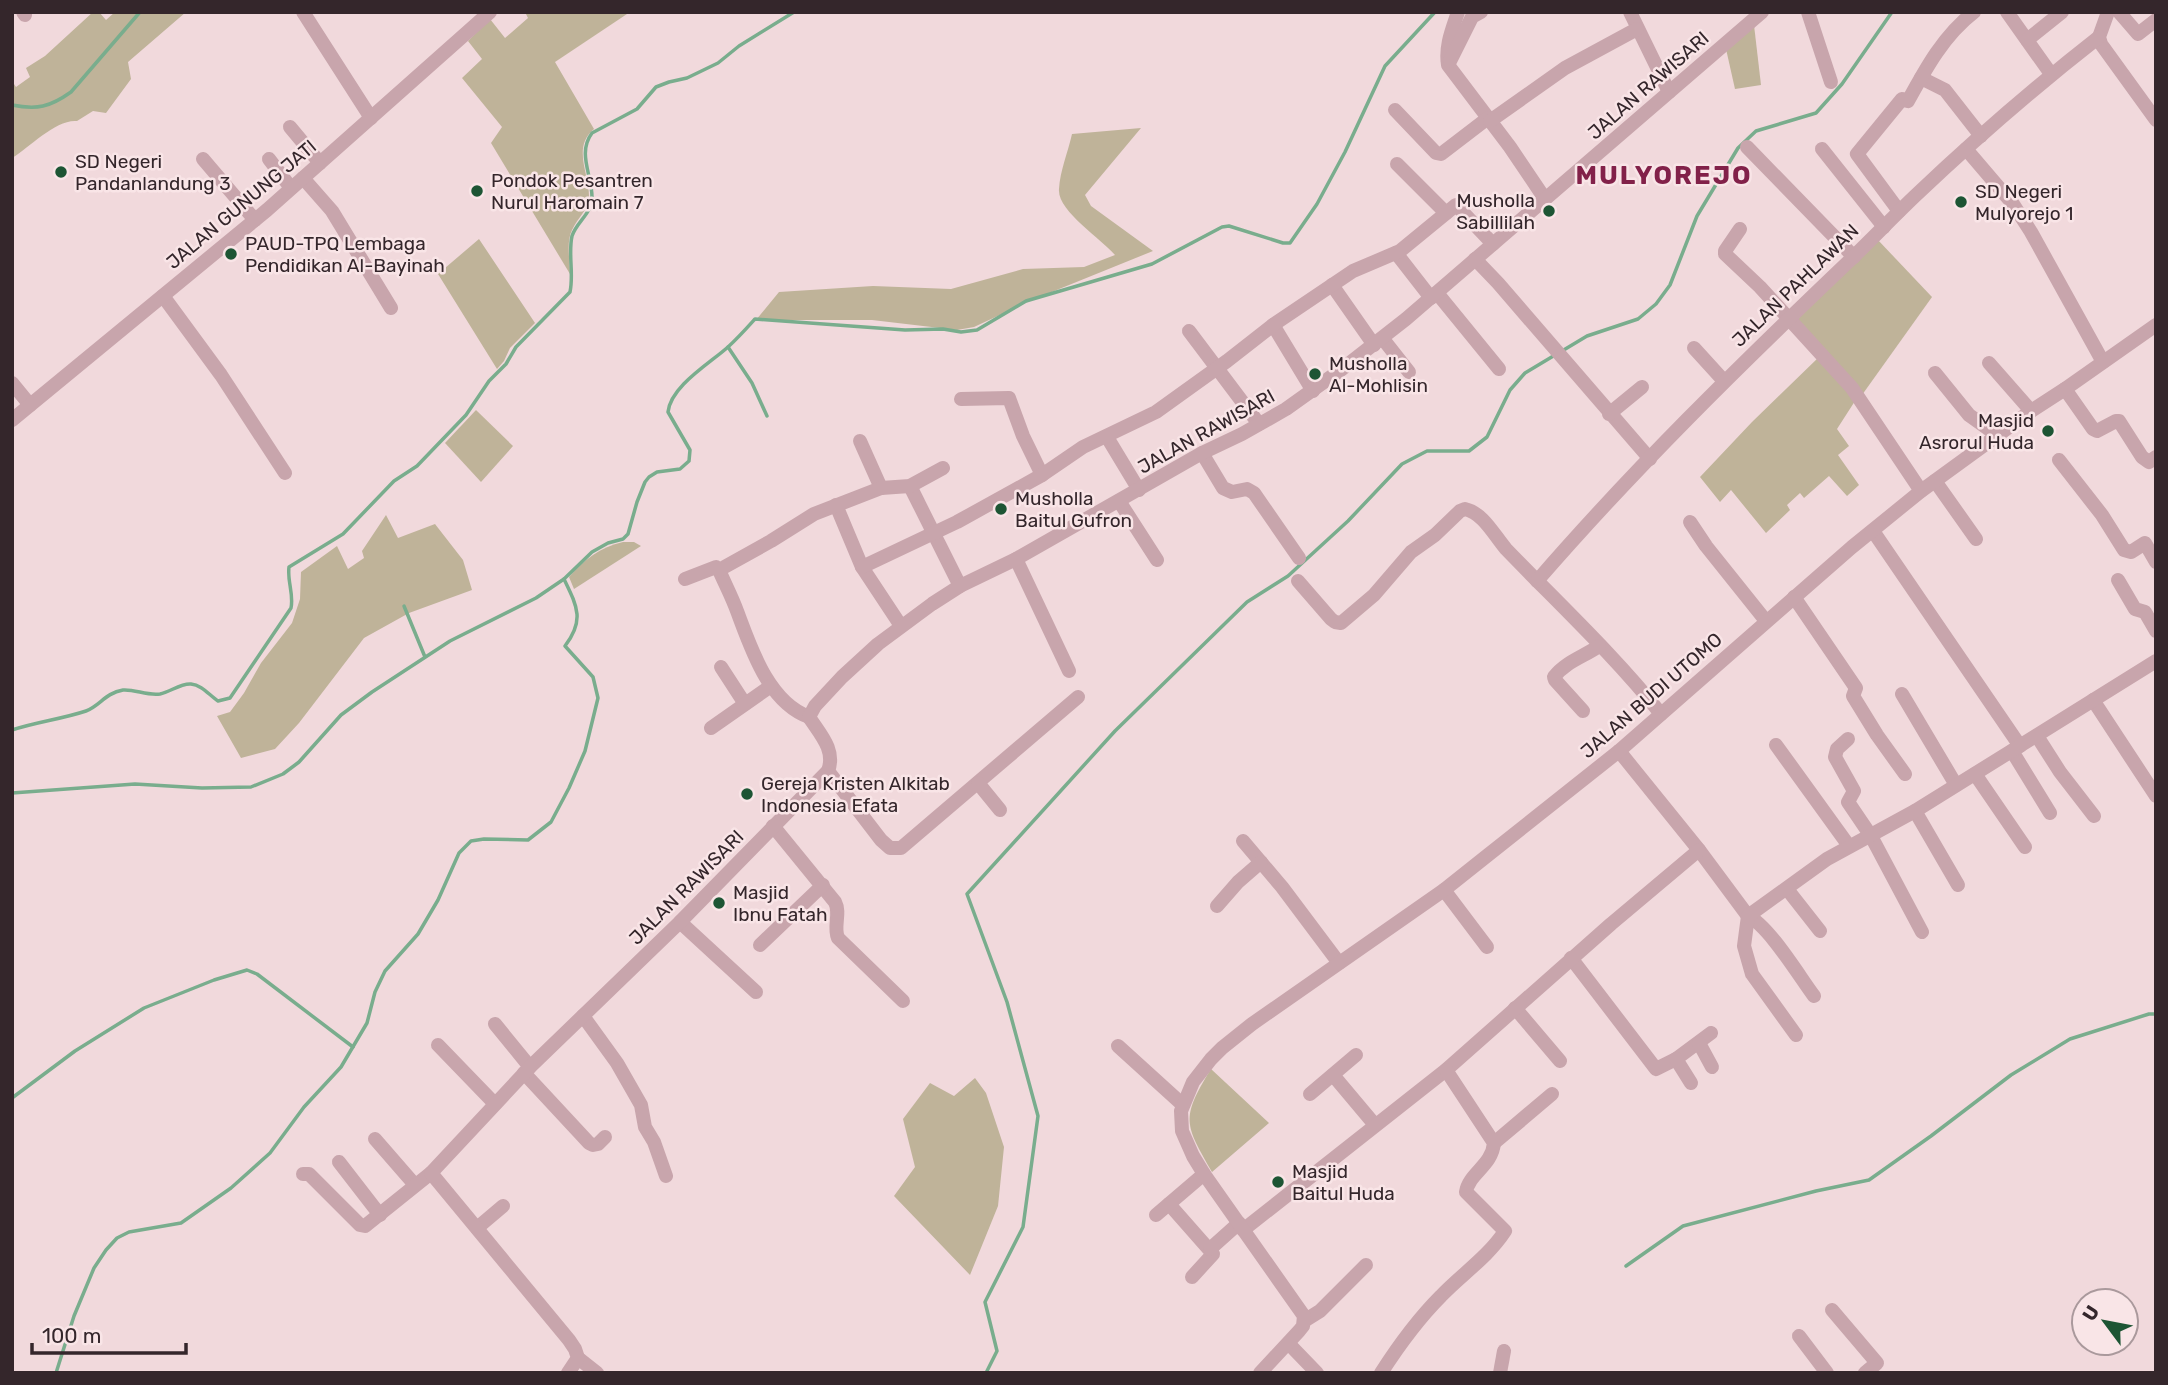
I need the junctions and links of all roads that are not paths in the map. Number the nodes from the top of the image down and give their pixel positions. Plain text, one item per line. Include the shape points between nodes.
1 (303, 12) edge
2 (490, 12) edge
3 (1458, 12) edge
4 (1482, 12) edge
5 (1630, 12) edge
6 (1762, 12) edge
7 (1808, 12) edge
8 (1974, 12) edge
9 (2007, 12) edge
10 (2062, 12) edge
11 (2108, 12) edge
12 (2119, 12) edge
13 (2156, 20) edge
14 (1637, 29) junction
15 (2099, 37) junction
16 (2027, 40) junction
17 (1448, 65) junction
18 (2051, 75) junction
19 (1921, 78) junction
20 (1831, 82) dead end
21 (1669, 92) junction
22 (1395, 110) dead end
23 (372, 118) junction
24 (1489, 120) junction
25 (2156, 120) edge
26 (290, 127) dead end
27 (1981, 136) junction
28 (1747, 147) dead end
29 (1822, 149) dead end
30 (1966, 149) junction
31 (203, 159) dead end
32 (268, 159) dead end
33 (320, 163) junction
34 (1397, 164) dead end
35 (303, 178) junction
36 (291, 188) junction
37 (1545, 199) junction
38 (1451, 209) junction
39 (1899, 211) junction
40 (255, 220) junction
41 (1884, 227) junction
42 (1740, 229) dead end
43 (1493, 244) junction
44 (1396, 253) junction
45 (1854, 257) junction
46 (1475, 260) junction
47 (1332, 285) junction
48 (1434, 295) junction
49 (163, 296) junction
50 (391, 308) dead end
51 (1790, 318) junction
52 (1273, 325) junction
53 (2156, 325) edge
54 (1189, 331) dead end
55 (1379, 342) junction
56 (1694, 348) dead end
57 (2103, 362) junction
58 (1989, 363) dead end
59 (1219, 368) junction
60 (1499, 369) dead end
61 (1409, 372) dead end
62 (1935, 373) dead end
63 (1724, 381) junction
64 (12, 383) edge
65 (1642, 387) dead end
66 (2065, 389) junction
67 (1313, 391) junction
68 (961, 399) dead end
69 (30, 405) junction
70 (2031, 411) junction
71 (1609, 414) junction
72 (12, 420) edge
73 (1259, 424) junction
74 (1997, 435) junction
75 (1107, 437) junction
76 (860, 441) dead end
77 (1202, 453) junction
78 (2156, 457) edge
79 (1650, 459) junction
80 (2059, 460) dead end
81 (943, 468) dead end
82 (285, 473) dead end
83 (1042, 474) junction
84 (1934, 481) junction
85 (910, 486) junction
86 (881, 488) junction
87 (1139, 490) junction
88 (1921, 491) junction
89 (1119, 501) junction
90 (836, 505) junction
91 (1690, 522) dead end
92 (1873, 530) junction
93 (933, 535) junction
94 (1976, 539) dead end
95 (1299, 558) dead end
96 (1016, 559) junction
97 (1157, 560) dead end
98 (2156, 562) edge
99 (862, 567) junction
100 (719, 570) junction
101 (685, 579) dead end
102 (1298, 580) dead end
103 (2118, 580) dead end
104 (1537, 581) junction
105 (960, 586) junction
106 (1794, 597) junction
107 (1766, 621) junction
108 (901, 626) junction
109 (2156, 631) edge
110 (1599, 646) junction
111 (2156, 661) edge
112 (720, 667) dead end
113 (1069, 671) dead end
114 (771, 686) junction
115 (1902, 694) dead end
116 (1078, 697) dead end
117 (2092, 700) junction
118 (745, 704) junction
119 (1583, 711) dead end
120 (1661, 714) junction
121 (809, 717) junction
122 (710, 728) dead end
123 (2037, 736) junction
124 (1848, 739) dead end
125 (1776, 745) dead end
126 (2016, 749) junction
127 (1619, 751) junction
128 (828, 771) junction
129 (1905, 774) dead end
130 (1975, 774) junction
131 (978, 783) junction
132 (1956, 785) junction
133 (2156, 796) edge
134 (1000, 810) dead end
135 (1915, 811) junction
136 (2050, 813) dead end
137 (2094, 816) dead end
138 (773, 826) junction
139 (1871, 836) junction
140 (1243, 841) dead end
141 (1849, 846) junction
142 (2025, 847) dead end
143 (1699, 850) junction
144 (1261, 862) junction
145 (822, 885) junction
146 (1958, 885) dead end
147 (1444, 890) junction
148 (1787, 890) junction
149 (1217, 906) dead end
150 (1748, 916) junction
151 (680, 922) junction
152 (1820, 931) dead end
153 (1922, 932) dead end
154 (760, 945) dead end
155 (1487, 947) dead end
156 (1571, 958) junction
157 (1339, 963) junction
158 (756, 992) dead end
159 (1814, 996) dead end
160 (903, 1001) dead end
161 (1515, 1008) junction
162 (583, 1016) junction
163 (495, 1024) dead end
164 (1711, 1033) dead end
165 (1796, 1035) dead end
166 (1699, 1043) junction
167 (438, 1045) dead end
168 (1118, 1046) dead end
169 (1356, 1055) dead end
170 (1676, 1059) junction
171 (1560, 1061) dead end
172 (1712, 1067) dead end
173 (527, 1070) junction
174 (1446, 1070) junction
175 (1334, 1075) junction
176 (1691, 1083) dead end
177 (1310, 1094) dead end
178 (1552, 1094) dead end
179 (495, 1104) junction
180 (1183, 1105) junction
181 (1375, 1125) junction
182 (605, 1137) dead end
183 (376, 1139) dead end
184 (1494, 1143) junction
185 (339, 1162) dead end
186 (431, 1173) junction
187 (303, 1174) dead end
188 (1204, 1174) junction
189 (666, 1176) dead end
190 (415, 1185) junction
191 (1169, 1204) junction
192 (503, 1206) dead end
193 (380, 1215) junction
194 (1156, 1215) dead end
195 (1241, 1226) junction
196 (477, 1228) junction
197 (1210, 1249) junction
198 (1366, 1265) dead end
199 (1192, 1277) dead end
200 (1832, 1310) dead end
201 (1304, 1321) junction
202 (1799, 1336) dead end
203 (1289, 1344) junction
204 (1504, 1351) dead end
205 (578, 1358) junction
206 (568, 1373) edge
207 (597, 1373) edge
208 (1260, 1373) edge
209 (1317, 1373) edge
210 (1381, 1373) edge
211 (1500, 1373) edge
212 (1827, 1373) edge
213 (1865, 1373) edge

1 - 23 street
2 - 23 street, JALAN GUNUNG JATI
3 - 17 street via 1448,39
4 - 17 street via 1472,17
5 - 14 street
6 - 21 street, JALAN RAWISARI
7 - 20 street
8 - 19 street via 1942,45
9 - 16 street
10 - 16 street
11 - 15 street
12 - 13 street via 2138,34
14 - 21 street
14 - 24 street via 1565,68
15 - 18 street, JALAN PAHLAWAN
15 - 25 street
16 - 18 street
17 - 24 street
18 - 27 street, JALAN PAHLAWAN
19 - 27 street via 1945,90
19 - 39 street via 1909,101 1902,99 1857,155
21 - 37 street, JALAN RAWISARI
22 - 24 street via 1441,154
23 - 33 street, JALAN GUNUNG JATI
24 - 37 street
26 - 33 street
27 - 30 street, JALAN PAHLAWAN
28 - 45 street
29 - 41 street
30 - 39 street, JALAN PAHLAWAN
30 - 57 street via 2032,232
31 - 40 street
32 - 36 street
33 - 35 street, JALAN GUNUNG JATI
34 - 38 street
35 - 36 street, JALAN GUNUNG JATI
35 - 50 street via 332,211
36 - 40 street, JALAN GUNUNG JATI
37 - 43 street, JALAN RAWISARI
38 - 43 street
38 - 44 street
39 - 41 street, JALAN PAHLAWAN
40 - 49 street, JALAN GUNUNG JATI
41 - 45 street, JALAN PAHLAWAN
42 - 51 street via 1725,254
43 - 46 street, JALAN RAWISARI
44 - 47 street
44 - 48 street
45 - 51 street, JALAN PAHLAWAN
46 - 48 street, JALAN RAWISARI
46 - 71 street
47 - 52 street
47 - 55 street
48 - 55 street, JALAN RAWISARI
48 - 60 street
49 - 69 street, JALAN GUNUNG JATI
49 - 82 street
51 - 63 street, JALAN PAHLAWAN
51 - 88 street via 1859,397
52 - 59 street
52 - 67 street
53 - 57 street, JALAN BUDI UTOMO
54 - 59 street
55 - 61 street
55 - 67 street, JALAN RAWISARI
56 - 63 street
57 - 66 street, JALAN BUDI UTOMO
58 - 70 street
59 - 73 street
59 - 75 street via 1156,412
62 - 74 street via 1969,415
63 - 79 street, JALAN PAHLAWAN
64 - 69 street
65 - 71 street
66 - 70 street, JALAN BUDI UTOMO
66 - 78 street via 2092,429 2119,421 2142,457 2149,461
67 - 73 street, JALAN RAWISARI
68 - 83 street via 1009,398
69 - 72 street, JALAN GUNUNG JATI
70 - 74 street, JALAN BUDI UTOMO
71 - 79 street
73 - 77 street, JALAN RAWISARI
74 - 84 street, JALAN BUDI UTOMO
75 - 83 street
75 - 87 street
76 - 86 street
77 - 87 street, JALAN RAWISARI
77 - 95 street via 1223,488 1254,493
79 - 104 street, JALAN PAHLAWAN
80 - 98 street via 2124,550 2131,552 2145,543
81 - 85 street
83 - 93 street
84 - 88 street, JALAN BUDI UTOMO
84 - 94 street
85 - 86 street
85 - 93 street
86 - 90 street
87 - 89 street, JALAN RAWISARI
88 - 92 street, JALAN BUDI UTOMO
89 - 96 street, JALAN RAWISARI
89 - 97 street
90 - 99 street
90 - 100 street
91 - 107 street
92 - 106 street, JALAN BUDI UTOMO
92 - 126 street
93 - 99 street
93 - 105 street
96 - 105 street, JALAN RAWISARI
96 - 113 street
99 - 108 street
100 - 101 street via 716,567
100 - 114 street
102 - 104 street via 1331,619 1341,623 1411,552 1465,509 1479,516
103 - 109 street via 2135,609 2144,612
104 - 110 street
105 - 108 street, JALAN RAWISARI
106 - 107 street, JALAN BUDI UTOMO
106 - 129 street via 1856,688 1853,696
107 - 120 street, JALAN BUDI UTOMO
108 - 121 street, JALAN RAWISARI via 842,677
110 - 119 street via 1554,677
110 - 120 street
111 - 117 street
112 - 118 street
114 - 118 street
114 - 121 street
115 - 132 street
116 - 131 street
117 - 123 street
117 - 133 street
118 - 122 street
120 - 127 street, JALAN BUDI UTOMO
121 - 128 street via 830,751
123 - 126 street
123 - 137 street
124 - 139 street via 1835,757 1854,791 1848,802
125 - 141 street
126 - 130 street
126 - 136 street
127 - 143 street
127 - 147 street, JALAN BUDI UTOMO
128 - 131 street via 881,840 895,849
128 - 138 street, JALAN RAWISARI
130 - 132 street
130 - 142 street
131 - 134 street
132 - 135 street
135 - 139 street
135 - 146 street
138 - 145 street
138 - 151 street, JALAN RAWISARI
139 - 141 street
139 - 153 street
140 - 144 street
141 - 148 street
143 - 150 street
143 - 156 street
144 - 149 street
144 - 157 street
145 - 154 street
145 - 160 street via 838,908 838,938
147 - 155 street
147 - 157 street, JALAN BUDI UTOMO
148 - 150 street
148 - 152 street
150 - 159 street via 1766,932
150 - 165 street via 1744,946 1752,974
151 - 158 street
151 - 162 street, JALAN RAWISARI
156 - 161 street
156 - 170 street via 1654,1068
157 - 180 street, JALAN BUDI UTOMO via 1222,1048 1193,1082
161 - 171 street
161 - 174 street
162 - 173 street, JALAN RAWISARI
162 - 189 street via 641,1105 645,1127
163 - 173 street
164 - 166 street
166 - 170 street
166 - 172 street
167 - 179 street
168 - 180 street
169 - 175 street
170 - 176 street
173 - 179 street, JALAN RAWISARI
173 - 182 street via 589,1143 598,1144
174 - 181 street
174 - 184 street
175 - 177 street
175 - 181 street
178 - 184 street
179 - 186 street, JALAN RAWISARI
180 - 188 street via 1182,1131
181 - 195 street
183 - 190 street
184 - 210 street via 1489,1161 1466,1190 1505,1231 1419,1320
185 - 193 street
186 - 190 street, JALAN RAWISARI
186 - 196 street
187 - 193 street via 315,1179 360,1225
188 - 191 street
188 - 195 street
190 - 193 street, JALAN RAWISARI
191 - 194 street
191 - 197 street
192 - 196 street
195 - 197 street
195 - 201 street via 1297,1304
196 - 205 street via 569,1340
197 - 199 street via 1213,1254
198 - 201 street
200 - 213 street via 1877,1363
201 - 203 street
202 - 212 street
203 - 208 street
203 - 209 street
204 - 211 street
205 - 206 street
205 - 207 street

